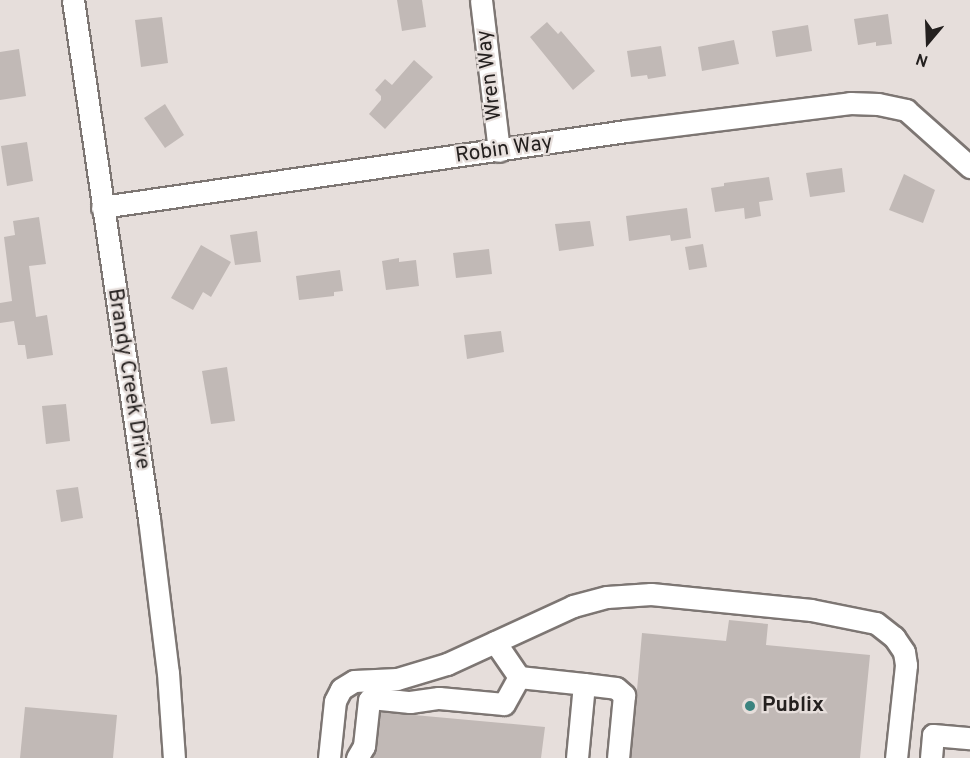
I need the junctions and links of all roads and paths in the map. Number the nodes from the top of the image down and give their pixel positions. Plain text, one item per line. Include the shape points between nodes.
1 (73, 0) edge
2 (481, 0) edge
3 (499, 151) junction
4 (970, 167) edge
5 (102, 207) junction
6 (495, 642) junction
7 (519, 676) junction
8 (584, 684) junction
9 (899, 732) junction
10 (933, 735) junction
11 (970, 738) edge
12 (174, 758) edge
13 (329, 758) edge
14 (355, 758) edge
15 (576, 758) edge
16 (618, 758) edge
17 (896, 758) edge
18 (931, 758) edge

1 - 5 street, Brandy Creek Drive
2 - 3 street, Wren Way
3 - 4 street, Robin Way via 838,103 878,104 906,110
3 - 5 street, Robin Way
5 - 12 street, Brandy Creek Drive via 149,519
6 - 7 street
6 - 9 street via 573,606 607,597 651,594 811,609 876,623 894,637 904,652
6 - 13 street via 447,664 397,679 354,681 341,689 335,701
7 - 8 street
7 - 14 street via 504,704 439,698 410,702 369,700 364,746
8 - 15 street
8 - 16 street via 616,688 624,695
9 - 10 street
9 - 17 street
10 - 11 street
10 - 18 street

